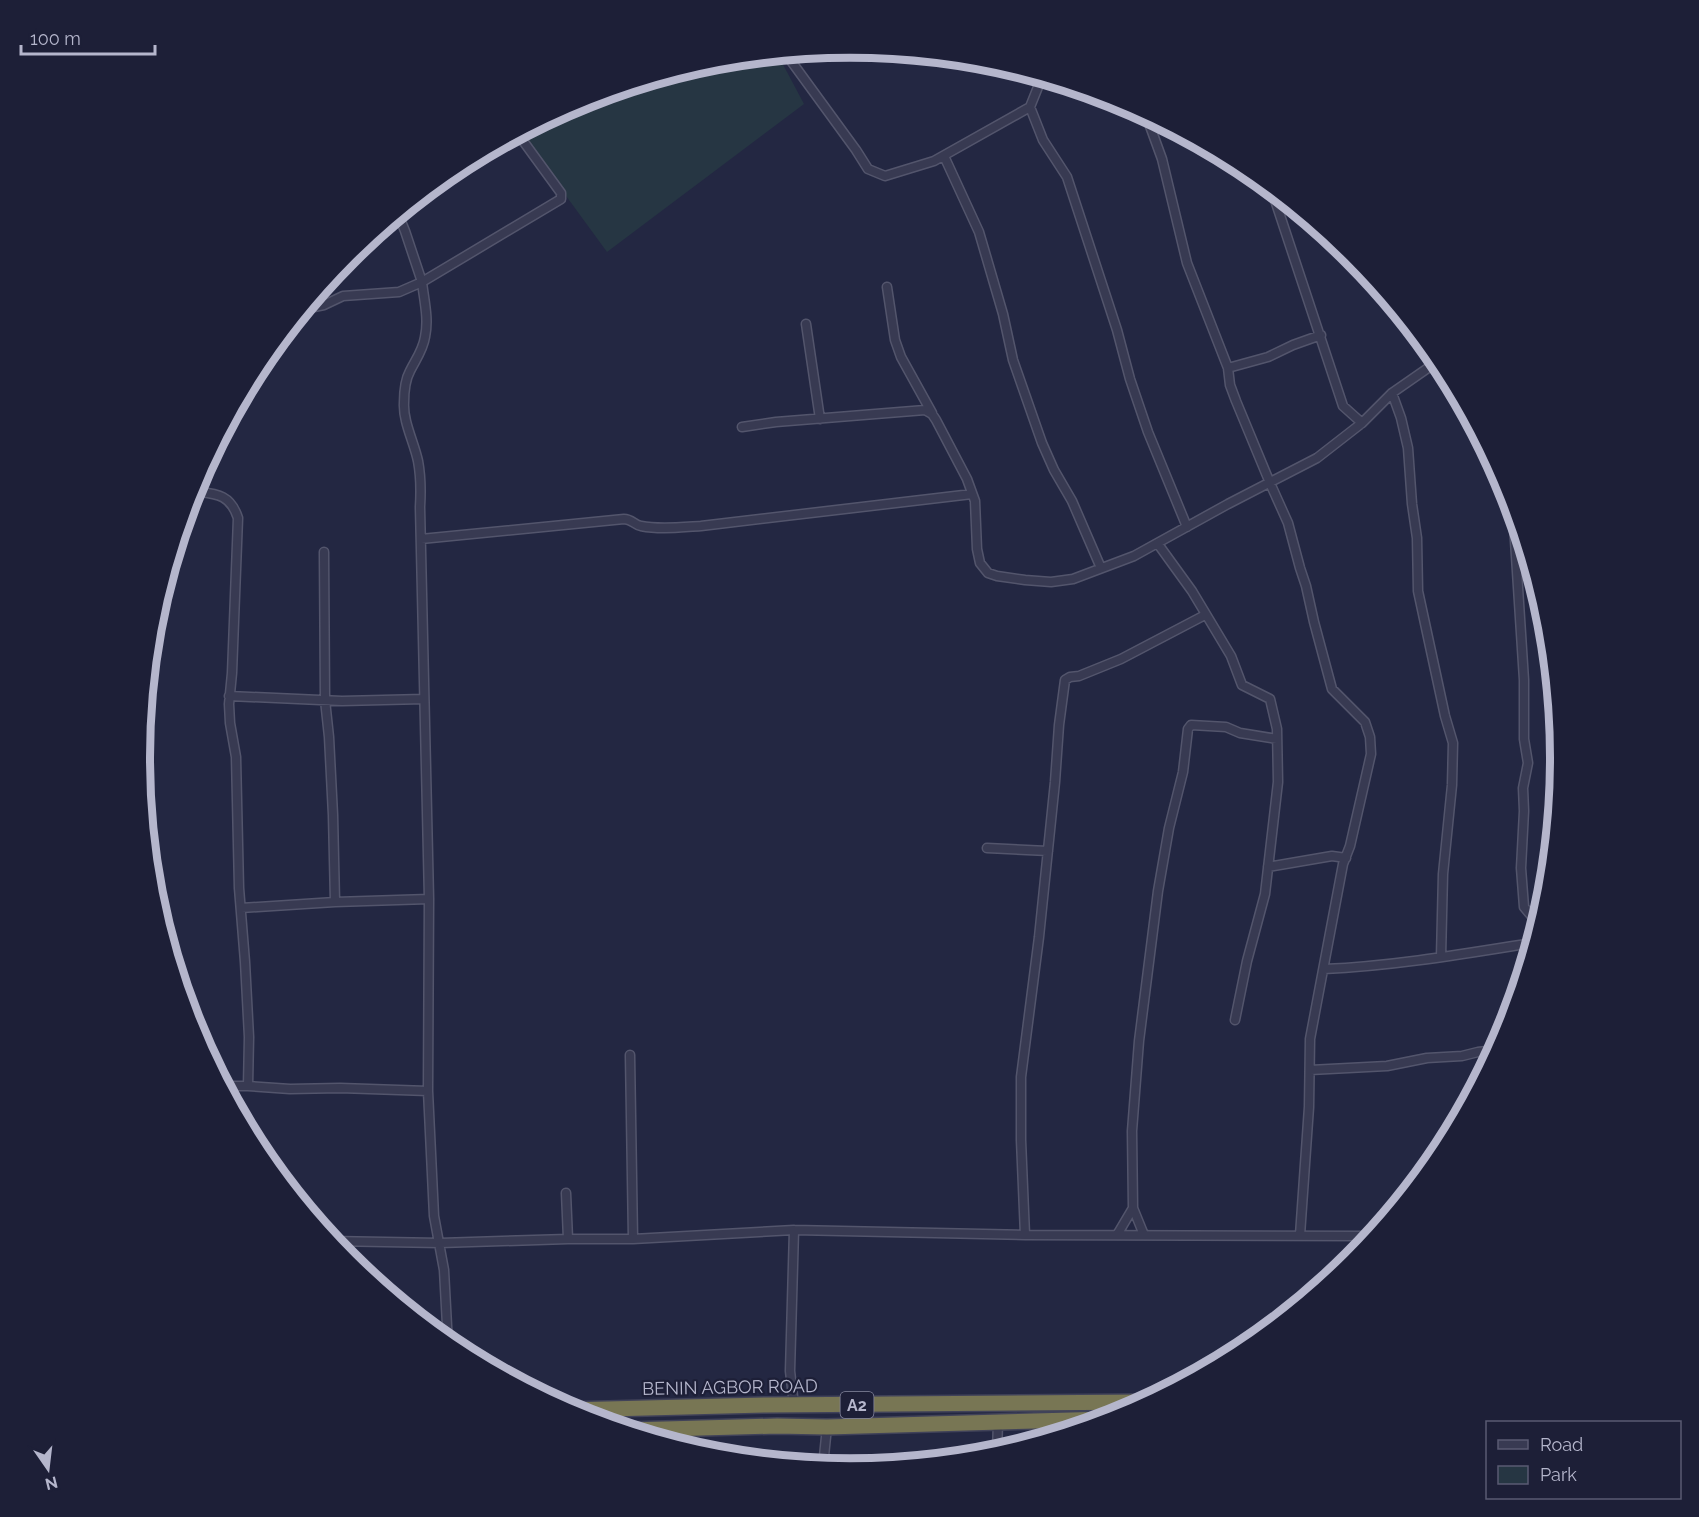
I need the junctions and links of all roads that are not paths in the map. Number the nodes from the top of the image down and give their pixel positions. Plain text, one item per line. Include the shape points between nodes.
1 (791, 61) edge
2 (1039, 85) edge
3 (1030, 108) junction
4 (1150, 127) edge
5 (522, 140) edge
6 (944, 156) junction
7 (1277, 203) edge
8 (401, 221) edge
9 (422, 282) junction
10 (887, 287) dead end
11 (315, 307) edge
12 (806, 324) dead end
13 (1321, 334) junction
14 (1430, 367) edge
15 (1228, 368) junction
16 (1392, 393) junction
17 (932, 414) junction
18 (820, 419) junction
19 (1362, 423) junction
20 (742, 427) dead end
21 (1270, 483) junction
22 (203, 492) edge
23 (972, 494) junction
24 (1187, 527) junction
25 (421, 539) junction
26 (1514, 541) edge
27 (1158, 544) junction
28 (324, 552) dead end
29 (1101, 568) junction
30 (1205, 615) junction
31 (229, 696) junction
32 (424, 699) junction
33 (325, 700) junction
34 (1277, 739) junction
35 (987, 848) dead end
36 (1048, 851) junction
37 (1346, 858) junction
38 (1268, 867) junction
39 (429, 898) junction
40 (335, 902) junction
41 (241, 908) junction
42 (1531, 916) edge
43 (1525, 944) edge
44 (1441, 957) junction
45 (1324, 969) junction
46 (1235, 1020) dead end
47 (1485, 1051) edge
48 (630, 1055) dead end
49 (1310, 1070) junction
50 (231, 1086) edge
51 (248, 1086) junction
52 (428, 1091) junction
53 (566, 1193) dead end
54 (1133, 1208) junction
55 (794, 1230) junction
56 (1025, 1235) junction
57 (1117, 1235) junction
58 (1144, 1235) junction
59 (1300, 1235) junction
60 (1361, 1236) edge
61 (568, 1239) junction
62 (633, 1239) junction
63 (343, 1241) edge
64 (440, 1242) junction
65 (447, 1331) edge
66 (1123, 1402) edge
67 (794, 1405) junction
68 (594, 1409) edge
69 (1078, 1420) edge
70 (998, 1422) junction
71 (827, 1427) junction
72 (650, 1429) edge
73 (997, 1442) edge
74 (824, 1457) edge

1 - 6 street via 868,170 885,176
2 - 3 street
3 - 6 street
3 - 24 street via 1043,140 1067,177 1148,432
4 - 15 street via 1187,263
5 - 9 street via 561,193 561,199
6 - 29 street via 979,232 1004,314 1013,360 1042,443
7 - 13 street
8 - 9 street
9 - 11 street via 399,292 343,296
9 - 25 street via 428,323 419,356 409,373 404,405 422,485
10 - 17 street via 901,357
12 - 18 street
13 - 15 street via 1268,357
13 - 19 street via 1343,406
14 - 16 street
15 - 21 street via 1230,385
16 - 19 street
16 - 44 street via 1408,448 1418,591 1453,743
17 - 18 street via 918,409
17 - 23 street
18 - 20 street
19 - 21 street via 1317,458
21 - 24 street
21 - 37 street via 1288,523 1332,689 1365,722 1370,737 1371,754
22 - 31 street via 226,498 238,518
23 - 25 street via 701,526 658,528 638,526 624,519
23 - 29 street via 980,564 988,573 1051,582 1073,579
24 - 27 street
25 - 32 street
26 - 42 street via 1528,763 1523,788 1521,868 1524,907
27 - 29 street
27 - 30 street
28 - 33 street
30 - 34 street via 1231,656 1242,685 1270,699
30 - 36 street via 1121,659 1065,680
31 - 33 street
31 - 41 street via 236,757
32 - 33 street
32 - 39 street
33 - 40 street
34 - 38 street via 1278,782
34 - 54 street via 1226,727 1191,725 1188,729 1158,891 1139,1041 1132,1131
35 - 36 street
36 - 56 street via 1021,1077
37 - 38 street via 1332,856
37 - 45 street
38 - 46 street
39 - 40 street
39 - 52 street
40 - 41 street
41 - 51 street
43 - 44 street
44 - 45 street
45 - 49 street via 1310,1039
47 - 49 street via 1387,1066
48 - 62 street
49 - 59 street
50 - 51 street
51 - 52 street
52 - 64 street via 434,1216
53 - 61 street
54 - 57 street
54 - 58 street
55 - 56 street
55 - 62 street
55 - 67 street via 790,1371
56 - 57 street
57 - 58 street
58 - 59 street
59 - 60 street
61 - 62 street
61 - 64 street
63 - 64 street
64 - 65 street
66 - 67 highway, BENIN AGBOR ROAD / A2
67 - 68 highway, BENIN AGBOR ROAD / A2
69 - 70 highway, A2
70 - 71 highway, A2
70 - 73 street
71 - 72 highway, A2
71 - 74 street

